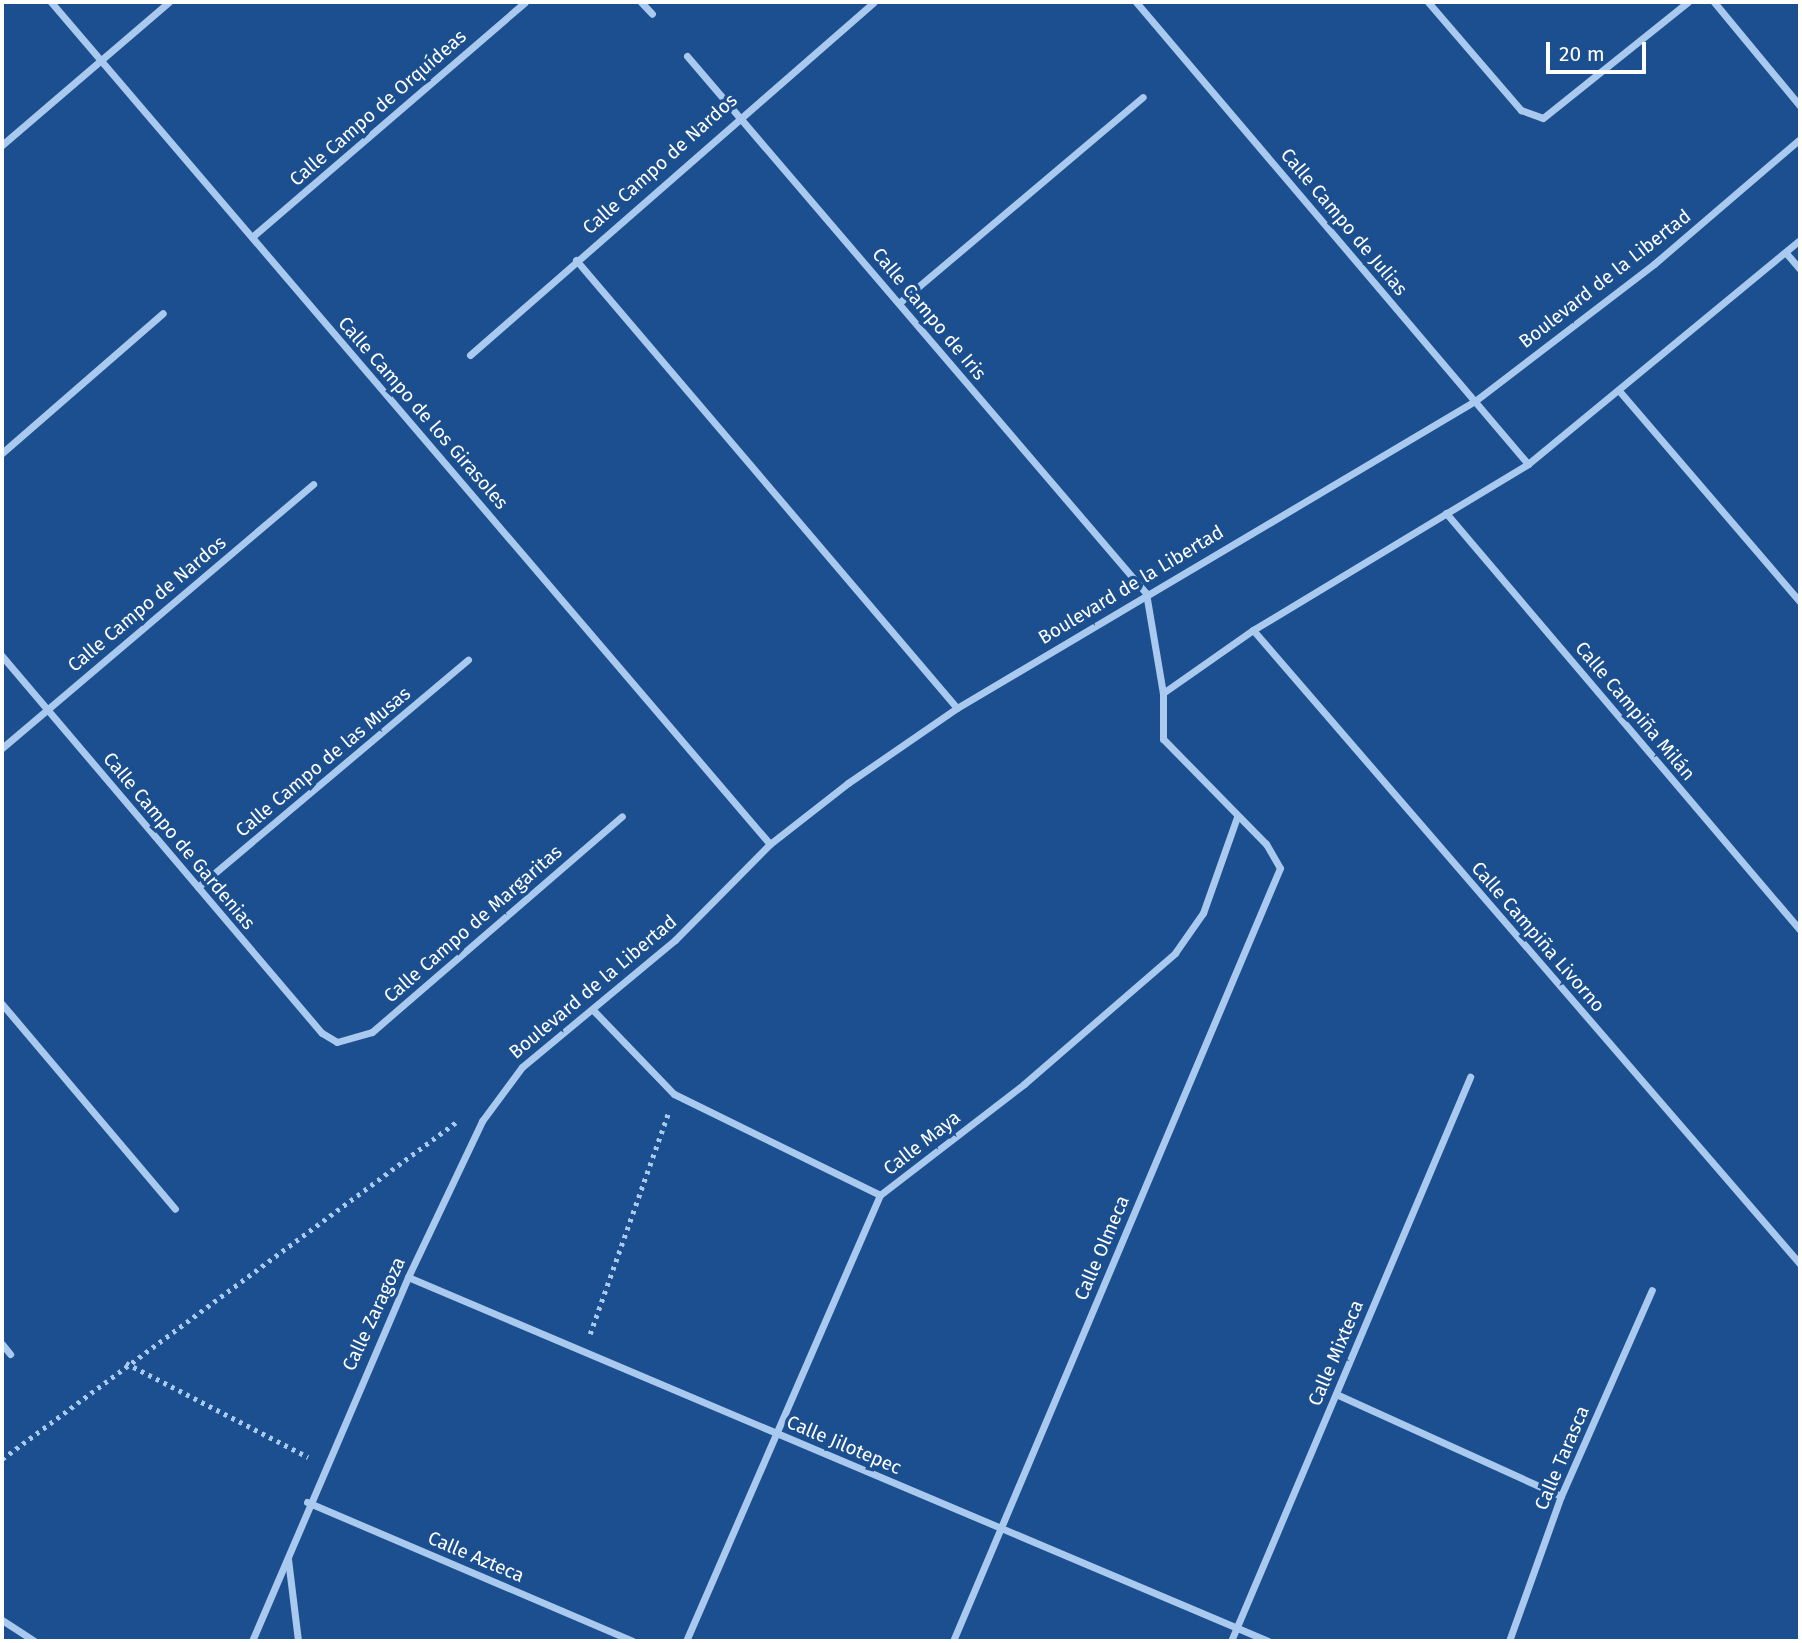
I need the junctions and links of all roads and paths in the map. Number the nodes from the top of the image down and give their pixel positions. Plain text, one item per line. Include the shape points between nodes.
1 (51, 2) edge
2 (169, 2) edge
3 (525, 2) edge
4 (641, 2) edge
5 (874, 2) edge
6 (1136, 2) edge
7 (1428, 2) edge
8 (1688, 2) edge
9 (1714, 2) edge
10 (652, 14) dead end
11 (687, 56) dead end
12 (101, 60) junction
13 (1143, 97) dead end
14 (1800, 106) edge
15 (738, 115) junction
16 (1800, 139) edge
17 (2, 145) edge
18 (252, 237) junction
19 (1800, 240) edge
20 (1786, 253) junction
21 (576, 260) junction
22 (1800, 269) edge
23 (899, 303) junction
24 (163, 313) dead end
25 (470, 355) dead end
26 (1621, 393) junction
27 (1475, 401) junction
28 (2, 453) edge
29 (1528, 464) junction
30 (313, 484) dead end
31 (1446, 513) junction
32 (1146, 593) junction
33 (1800, 602) edge
34 (1253, 630) junction
35 (2, 656) edge
36 (468, 660) dead end
37 (1163, 693) junction
38 (957, 708) junction
39 (47, 709) junction
40 (2, 748) edge
41 (622, 816) dead end
42 (1237, 817) junction
43 (770, 844) junction
44 (198, 887) junction
45 (1800, 930) edge
46 (2, 1004) edge
47 (594, 1011) junction
48 (337, 1042) joint
49 (1470, 1077) dead end
50 (502, 1088) joint
51 (674, 1094) junction
52 (469, 1112) dead end
53 (880, 1195) junction
54 (175, 1209) dead end
55 (1800, 1264) edge
56 (408, 1277) junction
57 (1652, 1290) dead end
58 (2, 1344) edge
59 (583, 1351) junction
60 (10, 1354) dead end
61 (126, 1363) junction
62 (1336, 1394) junction
63 (776, 1433) junction
64 (2, 1459) edge
65 (322, 1464) junction
66 (1561, 1496) junction
67 (307, 1502) junction
68 (1000, 1529) junction
69 (288, 1559) junction
70 (2, 1620) edge
71 (1236, 1628) junction
72 (34, 1641) edge
73 (252, 1641) edge
74 (298, 1641) edge
75 (633, 1641) edge
76 (686, 1641) edge
77 (953, 1641) edge
78 (1231, 1641) edge
79 (1268, 1641) edge
80 (1508, 1641) edge

1 - 12 street, Calle Campo de los Girasoles
2 - 12 street
3 - 18 street, Calle Campo de Orquídeas
4 - 10 street
5 - 15 street, Calle Campo de Nardos
6 - 27 street, Calle Campo de Julias
7 - 8 street via 1521,110 1543,118
9 - 14 street
11 - 15 street, Calle Campo de Iris
12 - 17 street
12 - 18 street, Calle Campo de los Girasoles
13 - 23 street
15 - 21 street, Calle Campo de Nardos
15 - 23 street, Calle Campo de Iris
16 - 27 street, Boulevard de la Libertad via 1654,264
18 - 43 street, Calle Campo de los Girasoles
19 - 20 street
20 - 22 street
20 - 26 street
21 - 25 street, Calle Campo de Nardos
21 - 38 street
23 - 32 street, Calle Campo de Iris
24 - 28 street
26 - 29 street
26 - 33 street
27 - 29 street, Calle Campo de Julias
27 - 32 street, Boulevard de la Libertad
29 - 31 street
30 - 39 street, Calle Campo de Nardos
31 - 34 street
31 - 45 street, Calle Campiña Milán
32 - 37 street
32 - 38 street, Boulevard de la Libertad
34 - 37 street
34 - 55 street, Calle Campiña Livorno
35 - 39 street, Calle Campo de Gardenias
36 - 44 street, Calle Campo de las Musas
37 - 42 street via 1163,739
38 - 43 street, Boulevard de la Libertad
39 - 40 street, Calle Campo de Nardos
39 - 44 street, Calle Campo de Gardenias
41 - 48 street, Calle Campo de Margaritas via 372,1032
42 - 53 street, Calle Maya via 1203,913 1175,953 1024,1084
42 - 68 street, Calle Olmeca via 1280,867
43 - 47 street, Boulevard de la Libertad
44 - 48 street, Calle Campo de Gardenias via 322,1034
46 - 54 street
47 - 50 street, Boulevard de la Libertad
47 - 51 street
49 - 62 street, Calle Mixteca
50 - 56 street, Calle Zaragoza
51 - 53 street
51 - 59 path via 633,1224
52 - 61 path
53 - 63 street, Calle Maya
56 - 59 street, Calle Jilotepec
56 - 65 street, Calle Zaragoza
57 - 66 street, Calle Tarasca
58 - 60 street
59 - 63 street, Calle Jilotepec
61 - 64 path
61 - 65 path
62 - 66 street
62 - 71 street, Calle Mixteca
63 - 68 street, Calle Jilotepec
63 - 76 street, Calle Maya
65 - 67 street, Calle Zaragoza
66 - 80 street, Calle Tarasca
67 - 69 street, Calle Zaragoza
67 - 75 street, Calle Azteca
68 - 71 street, Calle Jilotepec
68 - 77 street, Calle Olmeca
69 - 73 street, Calle Zaragoza
69 - 74 street, Calle Zaragoza
70 - 72 street
71 - 78 street, Calle Mixteca
71 - 79 street, Calle Jilotepec

